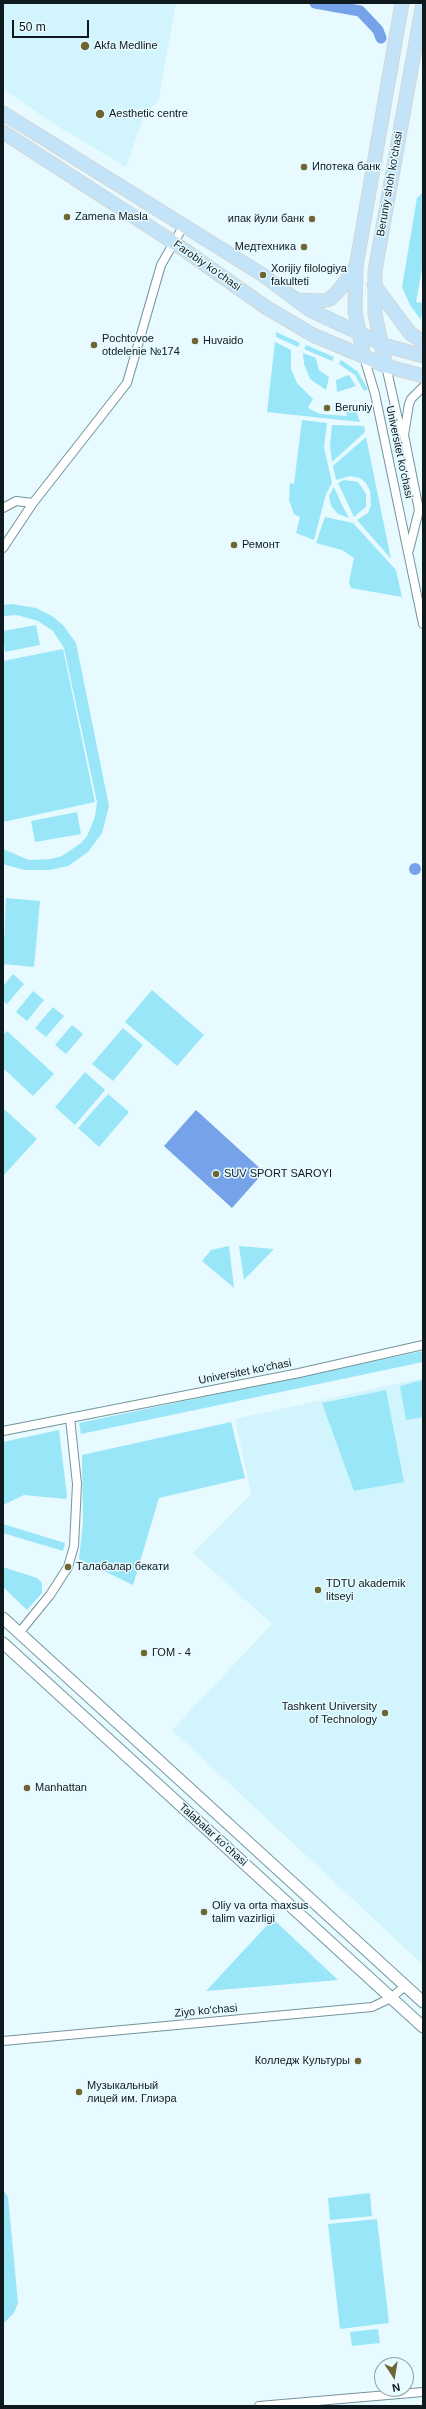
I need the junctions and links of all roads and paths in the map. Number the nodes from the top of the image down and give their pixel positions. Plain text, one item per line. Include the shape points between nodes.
1 (402, 3) edge
2 (423, 3) edge
3 (3, 112) edge
4 (3, 132) edge
5 (184, 225) junction
6 (173, 242) junction
7 (356, 267) junction
8 (374, 285) junction
9 (297, 300) junction
10 (358, 332) junction
11 (423, 342) edge
12 (381, 343) junction
13 (423, 356) edge
14 (364, 357) junction
15 (386, 366) junction
16 (423, 376) edge
17 (423, 388) edge
18 (404, 435) junction
19 (33, 503) junction
20 (3, 508) edge
21 (3, 548) edge
22 (409, 552) junction
23 (423, 624) edge
24 (423, 1345) edge
25 (70, 1418) junction
26 (3, 1431) edge
27 (3, 1618) edge
28 (19, 1633) junction
29 (3, 1643) edge
30 (128, 1732) junction
31 (116, 1746) junction
32 (405, 1986) junction
33 (392, 1998) junction
34 (423, 2002) edge
35 (423, 2027) edge
36 (3, 2041) edge
37 (423, 2392) edge
38 (259, 2406) edge

1 - 7 main road, Beruniy shoh ko'chasi
2 - 8 main road, Beruniy shoh ko'chasi
3 - 5 main road, Farobiy ko'chasi
4 - 6 main road, Farobiy ko'chasi
5 - 6 street
5 - 9 main road, Farobiy ko'chasi via 280,286
6 - 14 main road, Farobiy ko'chasi via 267,308 313,335
6 - 19 street via 157,278 127,383
7 - 9 main road via 330,299
7 - 10 main road, Beruniy shoh ko'chasi via 354,311
8 - 11 main road via 410,333
8 - 12 main road, Beruniy shoh ko'chasi via 375,314
9 - 10 main road, Farobiy ko'chasi via 310,310
10 - 12 main road, Farobiy ko'chasi
10 - 14 main road, Beruniy shoh ko'chasi
12 - 13 main road, Farobiy ko'chasi
12 - 14 main road
12 - 15 main road, Beruniy shoh ko'chasi
14 - 15 main road, Farobiy ko'chasi
14 - 22 street, Universitet ko'chasi via 375,394
15 - 16 main road, Farobiy ko'chasi
15 - 18 street, Universitet ko'chasi via 399,424
17 - 18 street via 411,399
18 - 22 street, Universitet ko'chasi via 419,510
19 - 20 street via 16,501
19 - 21 street
22 - 23 street, Universitet ko'chasi
24 - 25 street, Universitet ko'chasi via 299,1373
25 - 26 street, Universitet ko'chasi
25 - 28 street via 77,1484 74,1546 68,1568
27 - 28 main road, Talabalar ko'chasi
28 - 30 main road, Talabalar ko'chasi
29 - 31 main road, Talabalar ko'chasi
30 - 31 main road
30 - 32 main road, Talabalar ko'chasi
31 - 33 main road, Talabalar ko'chasi
32 - 33 street, Ziyo ko'chasi
32 - 34 main road, Talabalar ko'chasi
33 - 35 main road, Talabalar ko'chasi
33 - 36 street, Ziyo ko'chasi via 365,2008
37 - 38 street

